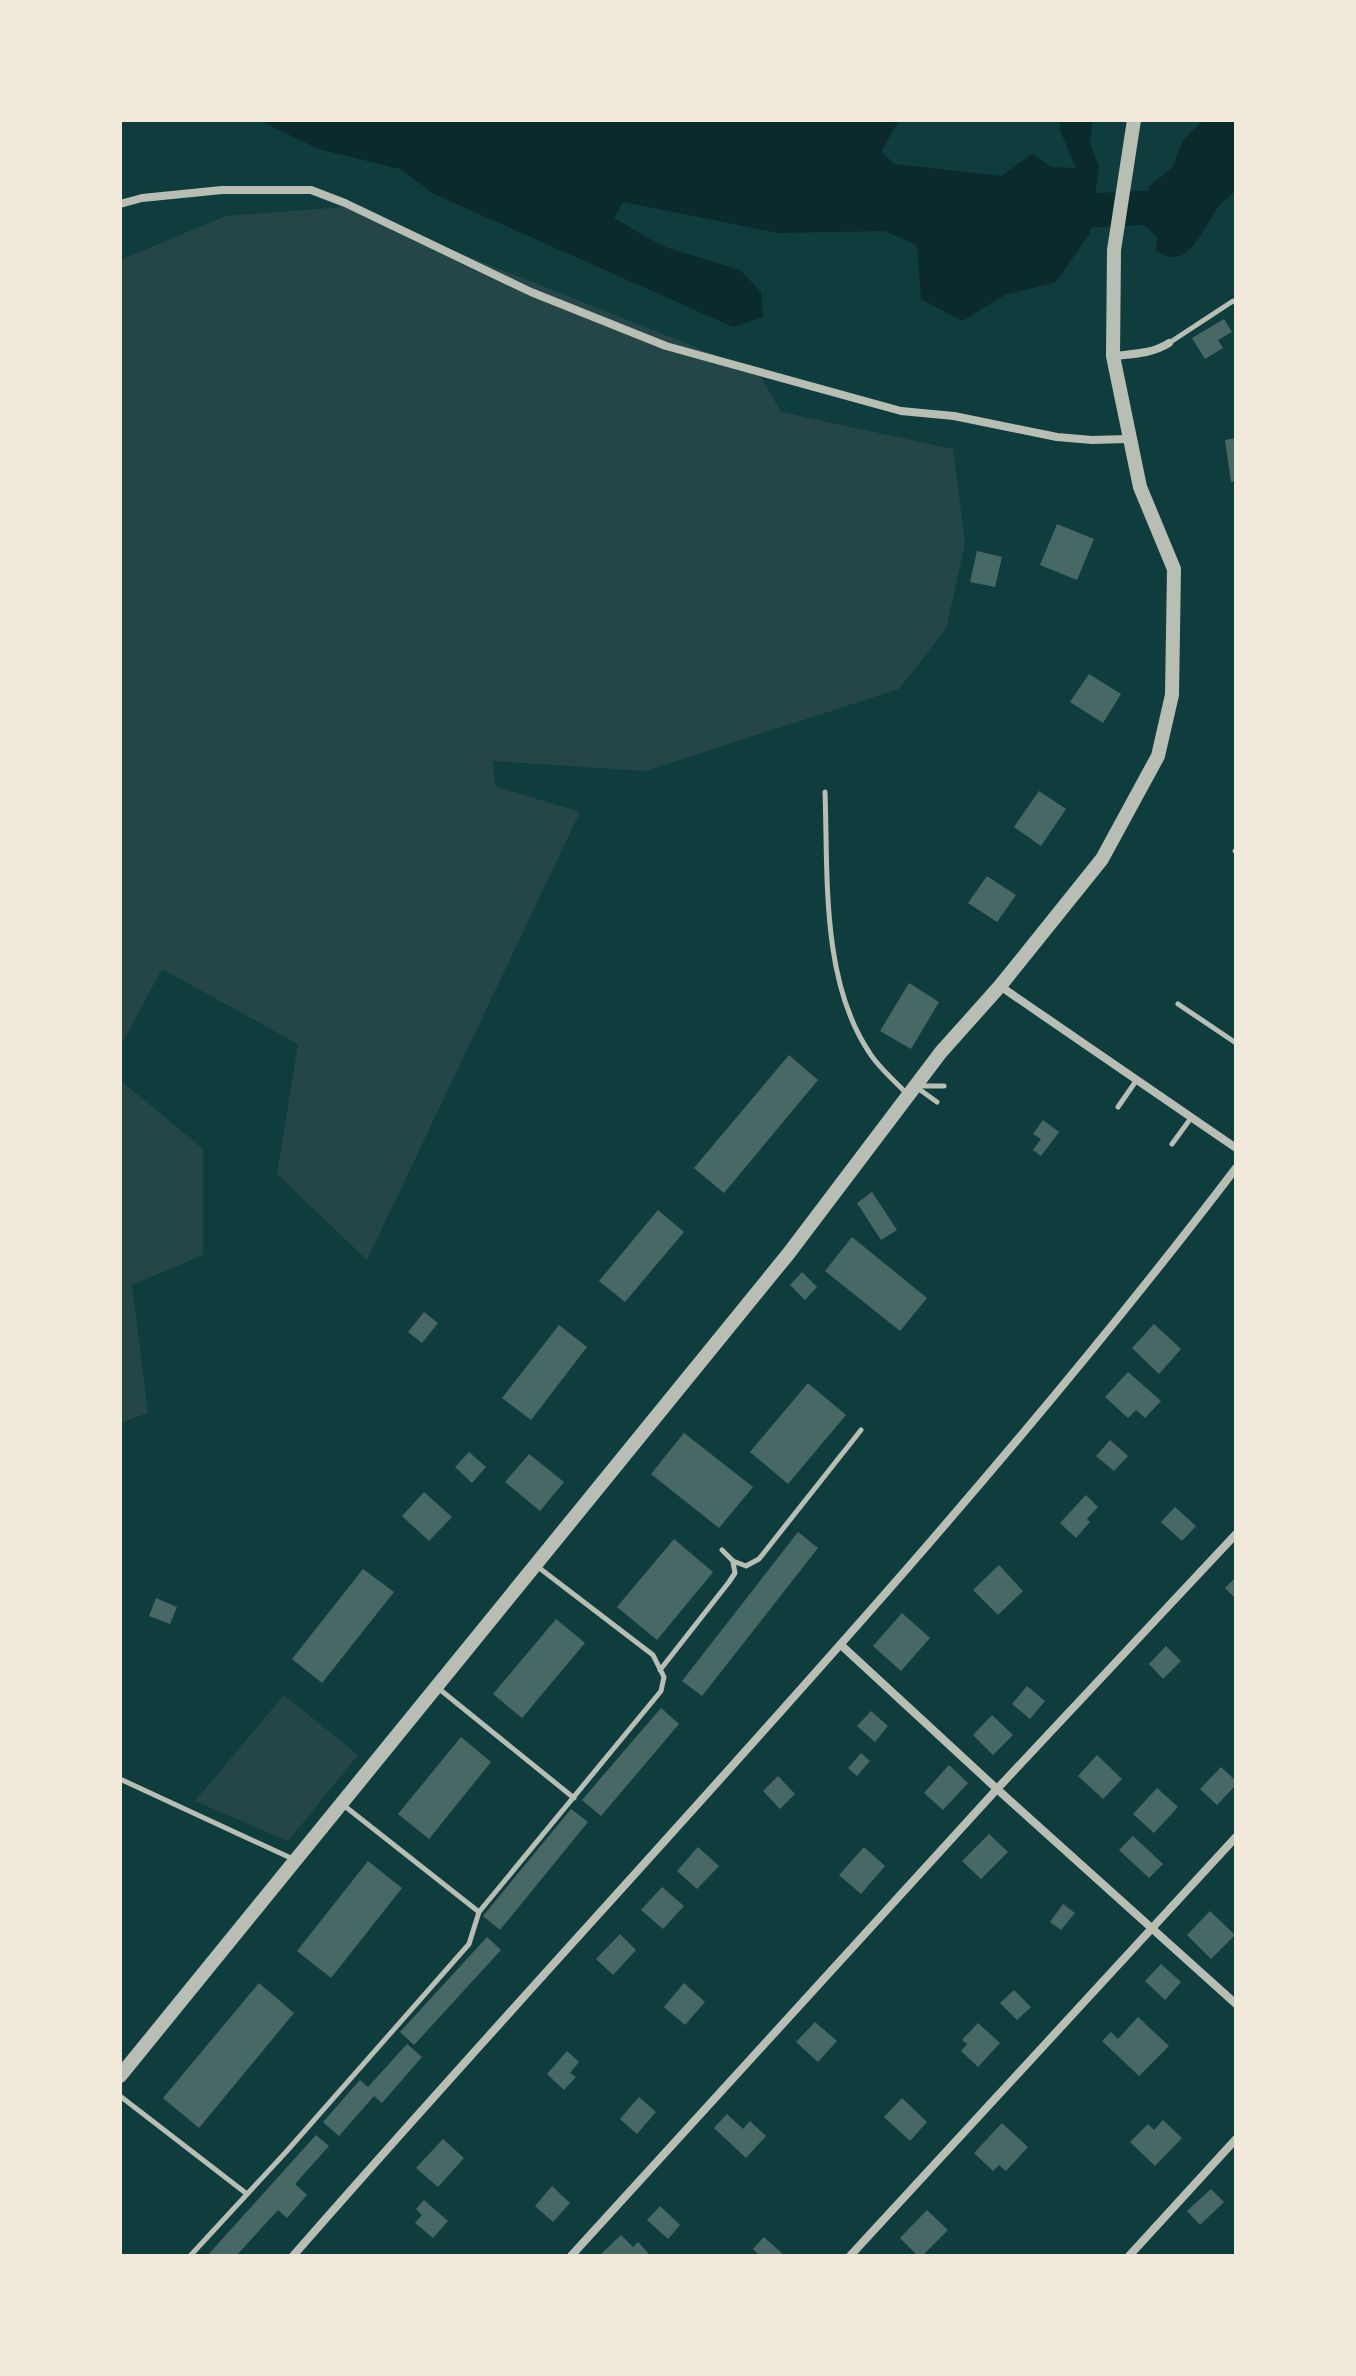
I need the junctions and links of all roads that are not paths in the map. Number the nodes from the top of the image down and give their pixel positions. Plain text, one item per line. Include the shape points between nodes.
1 (1134, 120) edge
2 (120, 204) edge
3 (1236, 303) edge
4 (1169, 343) joint
5 (1113, 356) junction
6 (1128, 439) junction
7 (825, 792) dead end
8 (1000, 986) junction
9 (1178, 1004) dead end
10 (1236, 1043) edge
11 (1136, 1081) junction
12 (944, 1086) dead end
13 (912, 1091) junction
14 (937, 1102) dead end
15 (1118, 1107) dead end
16 (1191, 1118) junction
17 (1172, 1144) dead end
18 (1236, 1148) edge
19 (1236, 1168) edge
20 (861, 1430) dead end
21 (1236, 1534) edge
22 (722, 1550) dead end
23 (733, 1561) junction
24 (536, 1565) junction
25 (841, 1645) junction
26 (660, 1670) junction
27 (436, 1687) junction
28 (120, 1779) edge
29 (997, 1789) junction
30 (574, 1798) junction
31 (342, 1804) junction
32 (1236, 1837) edge
33 (296, 1860) junction
34 (479, 1912) junction
35 (1153, 1929) junction
36 (1236, 2004) edge
37 (120, 2076) edge
38 (120, 2096) edge
39 (1236, 2139) edge
40 (247, 2194) junction
41 (190, 2256) edge
42 (293, 2256) edge
43 (571, 2256) edge
44 (850, 2256) edge
45 (1129, 2256) edge

1 - 5 street via 1114,250
2 - 6 street via 222,190 311,190 531,292 666,346 901,411 1057,437
3 - 4 lane
4 - 5 street via 1144,353
5 - 6 street
6 - 8 street via 1140,487 1174,569 1172,695 1158,756 1102,859
7 - 13 lane via 839,985 869,1053
8 - 11 street
8 - 13 street
9 - 10 lane
11 - 15 lane
11 - 16 street
12 - 13 lane
13 - 14 lane
13 - 24 street via 789,1253
16 - 17 lane
16 - 18 street
19 - 25 street via 1100,1340
20 - 23 lane via 759,1559 746,1566
21 - 29 street
22 - 23 lane
23 - 26 lane via 735,1573 729,1582
24 - 26 lane via 653,1655
24 - 27 street
25 - 29 street
25 - 42 street
26 - 30 lane via 661,1691
27 - 30 lane
27 - 31 street
28 - 33 lane
29 - 35 street
29 - 43 street
30 - 34 lane
31 - 33 street
31 - 34 lane
32 - 35 street
33 - 37 street
34 - 40 lane via 469,1944
35 - 36 street
35 - 44 street
38 - 40 lane
39 - 45 street
40 - 41 lane

